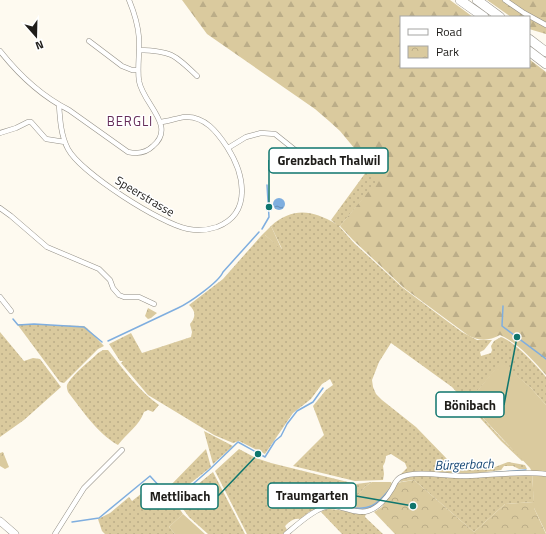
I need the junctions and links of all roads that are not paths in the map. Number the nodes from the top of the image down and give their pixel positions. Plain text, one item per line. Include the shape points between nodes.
1 (129, 0) edge
2 (460, 0) edge
3 (477, 0) edge
4 (505, 0) edge
5 (483, 16) edge
6 (499, 16) edge
7 (546, 24) edge
8 (530, 40) edge
9 (89, 41) dead end
10 (139, 50) junction
11 (0, 51) edge
12 (530, 52) edge
13 (546, 52) edge
14 (546, 64) edge
15 (138, 70) junction
16 (197, 76) dead end
17 (59, 105) junction
18 (161, 122) junction
19 (0, 133) edge
20 (65, 142) junction
21 (228, 148) junction
22 (320, 170) dead end
23 (0, 208) edge
24 (0, 297) edge
25 (154, 304) dead end
26 (11, 311) dead end
27 (122, 450) dead end
28 (546, 474) edge
29 (0, 521) edge
30 (15, 534) edge
31 (55, 534) edge
32 (286, 534) edge

1 - 10 street via 136,22
2 - 5 highway
3 - 6 highway
4 - 7 street
8 - 13 highway
9 - 15 street via 122,66
10 - 15 street
10 - 16 street via 160,51 172,55
11 - 17 street via 33,87
12 - 14 highway
15 - 18 street via 142,92
17 - 18 street via 128,152 148,150 156,144 161,134
17 - 20 street, Speerstrasse
18 - 21 street, Speerstrasse via 184,117 200,119 213,129
19 - 20 street via 31,122 46,139
20 - 21 street, Speerstrasse via 80,164 130,201 167,222 195,230 212,229 226,223 235,216 240,207 240,180
21 - 22 street via 246,137 261,133 275,134
23 - 25 street via 47,247 100,268 119,295 140,297
24 - 26 street
27 - 31 street via 84,488
28 - 32 street via 522,472 467,476 402,476 375,508 366,512 325,507
29 - 30 main road

